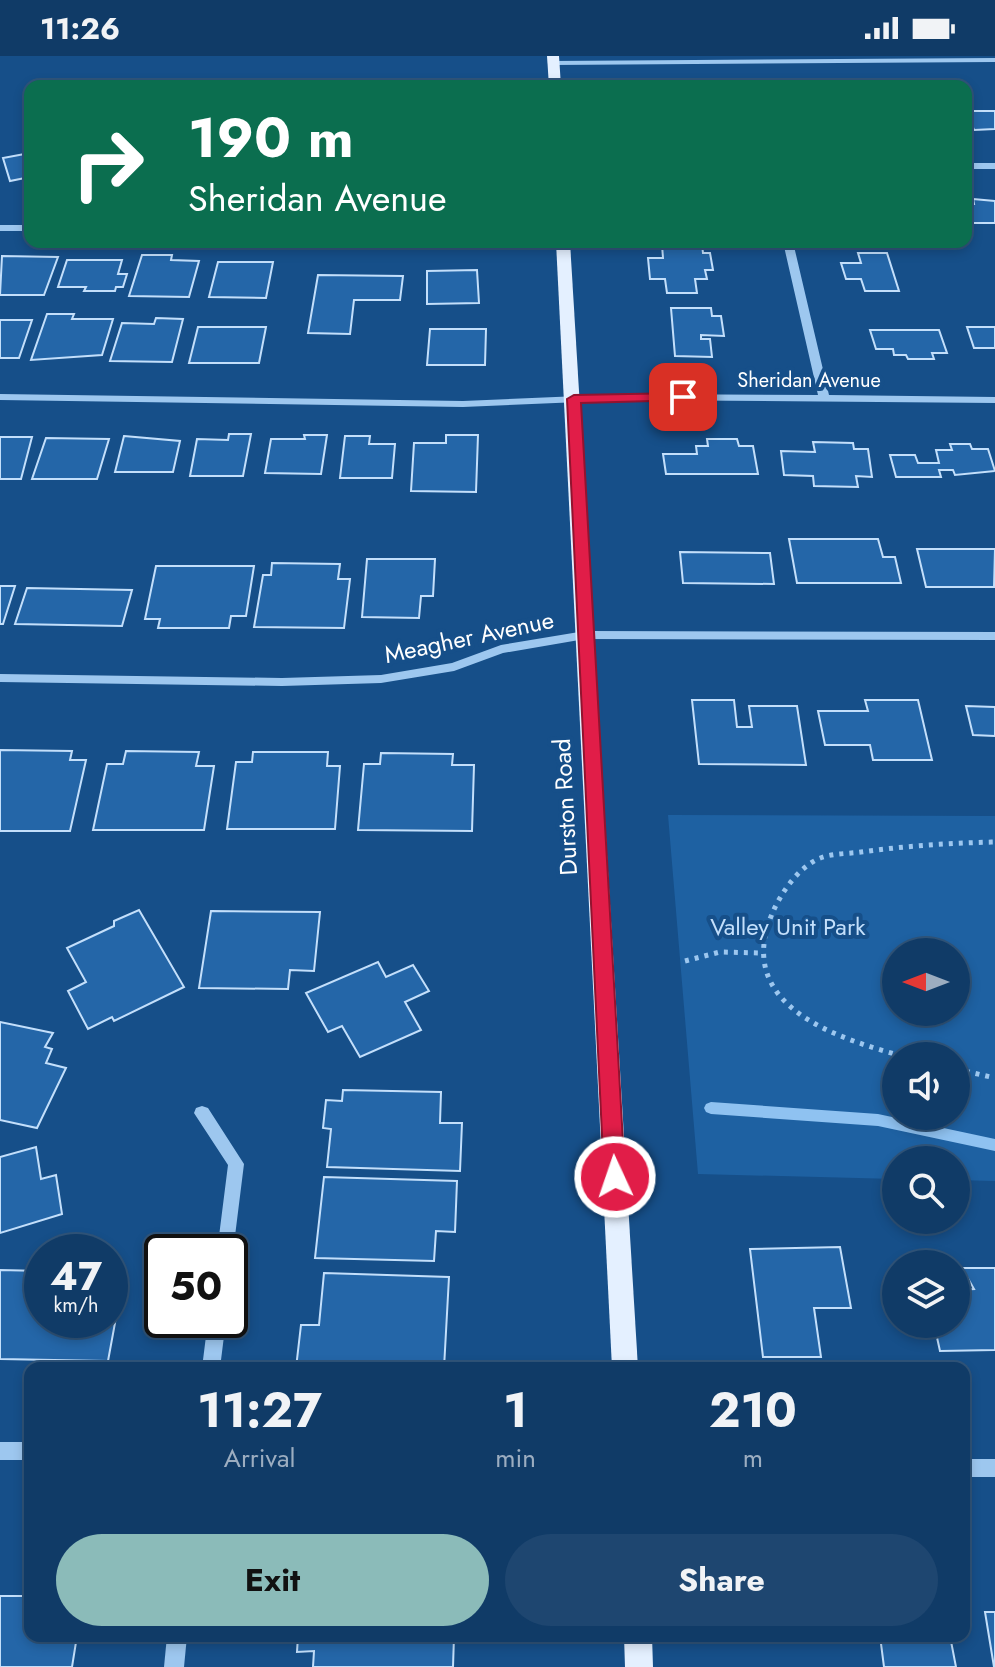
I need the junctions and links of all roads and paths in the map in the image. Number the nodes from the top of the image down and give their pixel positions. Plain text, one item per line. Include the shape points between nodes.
1 (553, 60) edge
2 (995, 60) edge
3 (555, 80) edge
4 (972, 166) edge
5 (995, 166) edge
6 (0, 228) edge
7 (24, 228) edge
8 (563, 248) edge
9 (789, 248) edge
10 (0, 397) edge
11 (824, 398) junction
12 (574, 399) junction
13 (995, 400) edge
14 (585, 635) junction
15 (995, 636) edge
16 (0, 678) edge
17 (995, 842) edge
18 (760, 953) junction
19 (685, 961) dead end
20 (882, 1051) edge
21 (970, 1072) edge
22 (995, 1078) edge
23 (202, 1113) dead end
24 (227, 1234) edge
25 (215, 1338) edge
26 (212, 1362) edge
27 (625, 1362) edge
28 (0, 1451) edge
29 (24, 1451) edge
30 (970, 1468) edge
31 (995, 1468) edge
32 (176, 1642) edge
33 (638, 1642) edge
34 (174, 1667) edge
35 (639, 1667) edge

1 - 2 street
1 - 3 main road
4 - 5 street
6 - 7 street
8 - 12 main road, Durston Road
9 - 11 street
10 - 12 street, Sheridan Avenue via 463,404
11 - 12 street, Sheridan Avenue
11 - 13 street, Sheridan Avenue
12 - 14 main road, Durston Road
14 - 15 street, Meagher Avenue
14 - 16 street, Meagher Avenue via 501,649 454,667 381,679
14 - 27 main road, Durston Road
17 - 18 path via 923,843 820,858 791,878 766,924
18 - 19 path via 720,952
18 - 20 path via 769,984 795,1014 853,1044
21 - 22 path
23 - 24 street via 236,1164
25 - 26 street
28 - 29 street
30 - 31 street
32 - 34 street
33 - 35 main road

